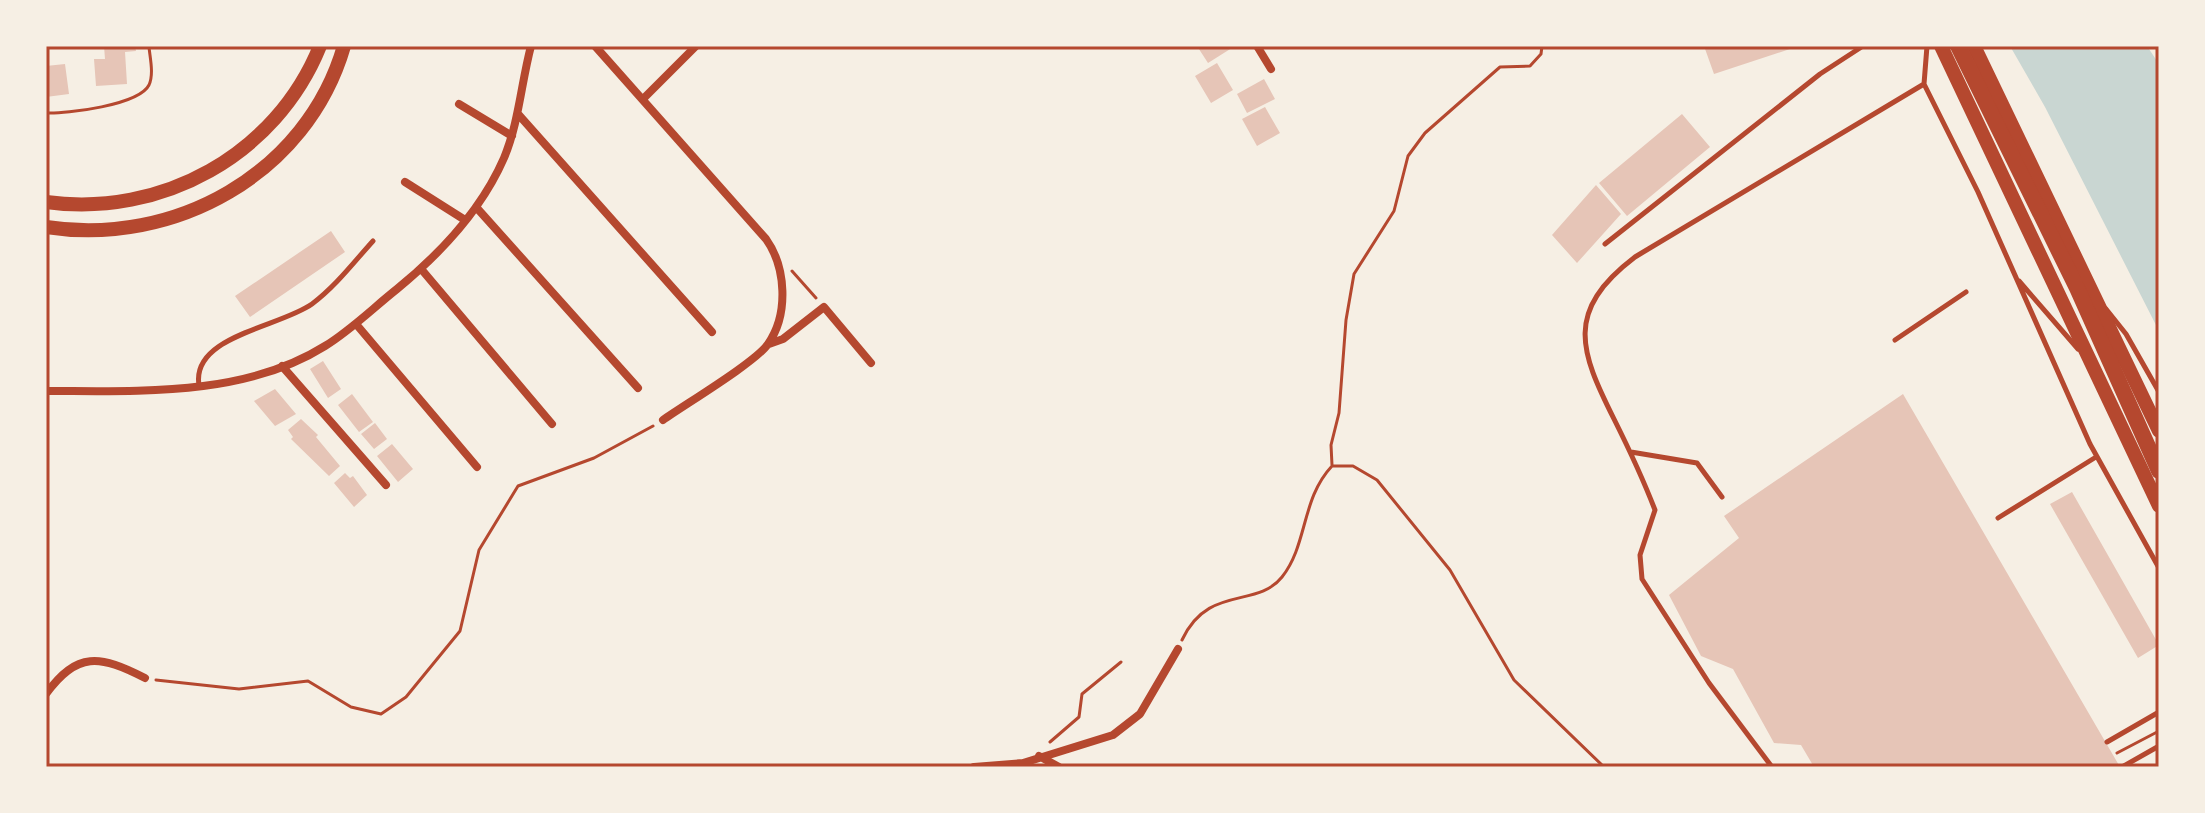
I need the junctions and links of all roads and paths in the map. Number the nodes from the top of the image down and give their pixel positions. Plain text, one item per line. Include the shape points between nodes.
1 (320, 46) edge
2 (344, 46) edge
3 (531, 46) edge
4 (595, 46) edge
5 (696, 46) edge
6 (1257, 46) edge
7 (1542, 46) edge
8 (1863, 46) edge
9 (1927, 46) edge
10 (1941, 46) edge
11 (1958, 46) edge
12 (1974, 46) edge
13 (149, 47) edge
14 (1271, 69) dead end
15 (1924, 84) junction
16 (643, 99) junction
17 (459, 104) dead end
18 (46, 113) edge
19 (518, 114) junction
20 (512, 136) junction
21 (405, 182) dead end
22 (46, 202) edge
23 (476, 207) junction
24 (465, 220) junction
25 (46, 227) edge
26 (373, 241) dead end
27 (1605, 244) dead end
28 (776, 252) junction
29 (422, 270) junction
30 (2016, 277) junction
31 (2092, 291) junction
32 (1966, 292) dead end
33 (824, 307) junction
34 (356, 324) junction
35 (712, 332) dead end
36 (1895, 340) dead end
37 (769, 344) junction
38 (2089, 361) junction
39 (871, 363) dead end
40 (282, 366) junction
41 (199, 385) junction
42 (638, 388) dead end
43 (46, 391) edge
44 (2159, 392) edge
45 (663, 420) joint
46 (552, 424) dead end
47 (2159, 431) edge
48 (1630, 451) junction
49 (2096, 457) junction
50 (1332, 466) junction
51 (477, 467) dead end
52 (2159, 471) edge
53 (386, 485) dead end
54 (1722, 497) dead end
55 (2159, 506) edge
56 (1998, 518) dead end
57 (2159, 568) edge
58 (1178, 649) joint
59 (1121, 662) dead end
60 (145, 678) joint
61 (46, 694) edge
62 (2159, 712) edge
63 (2159, 731) edge
64 (2107, 742) dead end
65 (2159, 746) edge
66 (2117, 753) dead end
67 (1039, 756) junction
68 (974, 767) edge
69 (1059, 767) edge
70 (1604, 767) edge
71 (1772, 767) edge
72 (2122, 767) edge

1 - 22 main road via 284,109 252,142 214,169 173,189 128,201
2 - 25 main road via 327,89 300,130 276,158 227,194 195,211 146,226 93,232
3 - 19 street
4 - 16 street
5 - 16 street
6 - 14 street
7 - 50 path via 1530,66 1500,67 1425,133 1408,156 1394,211 1354,274
8 - 27 lane
9 - 15 lane
10 - 38 main road
11 - 52 highway via 2077,288
12 - 31 main road
13 - 18 path via 151,75 138,96 70,114
15 - 30 lane
15 - 48 lane via 1613,273 1585,325 1584,343 1587,365
16 - 28 street
17 - 20 street
19 - 20 street
19 - 35 street
20 - 23 street
21 - 24 street
23 - 24 street
23 - 42 street
24 - 29 street
26 - 41 lane via 312,304 204,356 197,373
28 - 33 path
28 - 37 street via 782,297
29 - 34 street
29 - 46 street
30 - 38 lane
30 - 49 lane
31 - 44 lane via 2126,334
31 - 47 main road
32 - 36 lane
33 - 37 street
33 - 39 street
34 - 40 street via 324,347
34 - 51 street
37 - 45 street
38 - 55 main road
40 - 41 street
40 - 53 street
41 - 43 street via 164,391
45 - 60 path via 594,458 518,486 479,550 460,631 406,697 381,714 351,707 308,681 214,689
48 - 54 lane via 1697,463
48 - 71 lane via 1655,510 1640,555 1642,579 1709,683
49 - 56 lane
49 - 57 lane
50 - 58 path via 1317,482 1280,580 1205,609 1191,621
50 - 70 path via 1353,466 1377,480 1450,570 1514,680
58 - 67 street via 1140,714 1113,735
59 - 67 path via 1082,694 1079,717 1056,733
60 - 61 street via 119,665 83,661 71,665
62 - 64 lane
63 - 66 path
65 - 72 lane
67 - 68 street via 1023,763
67 - 69 street

